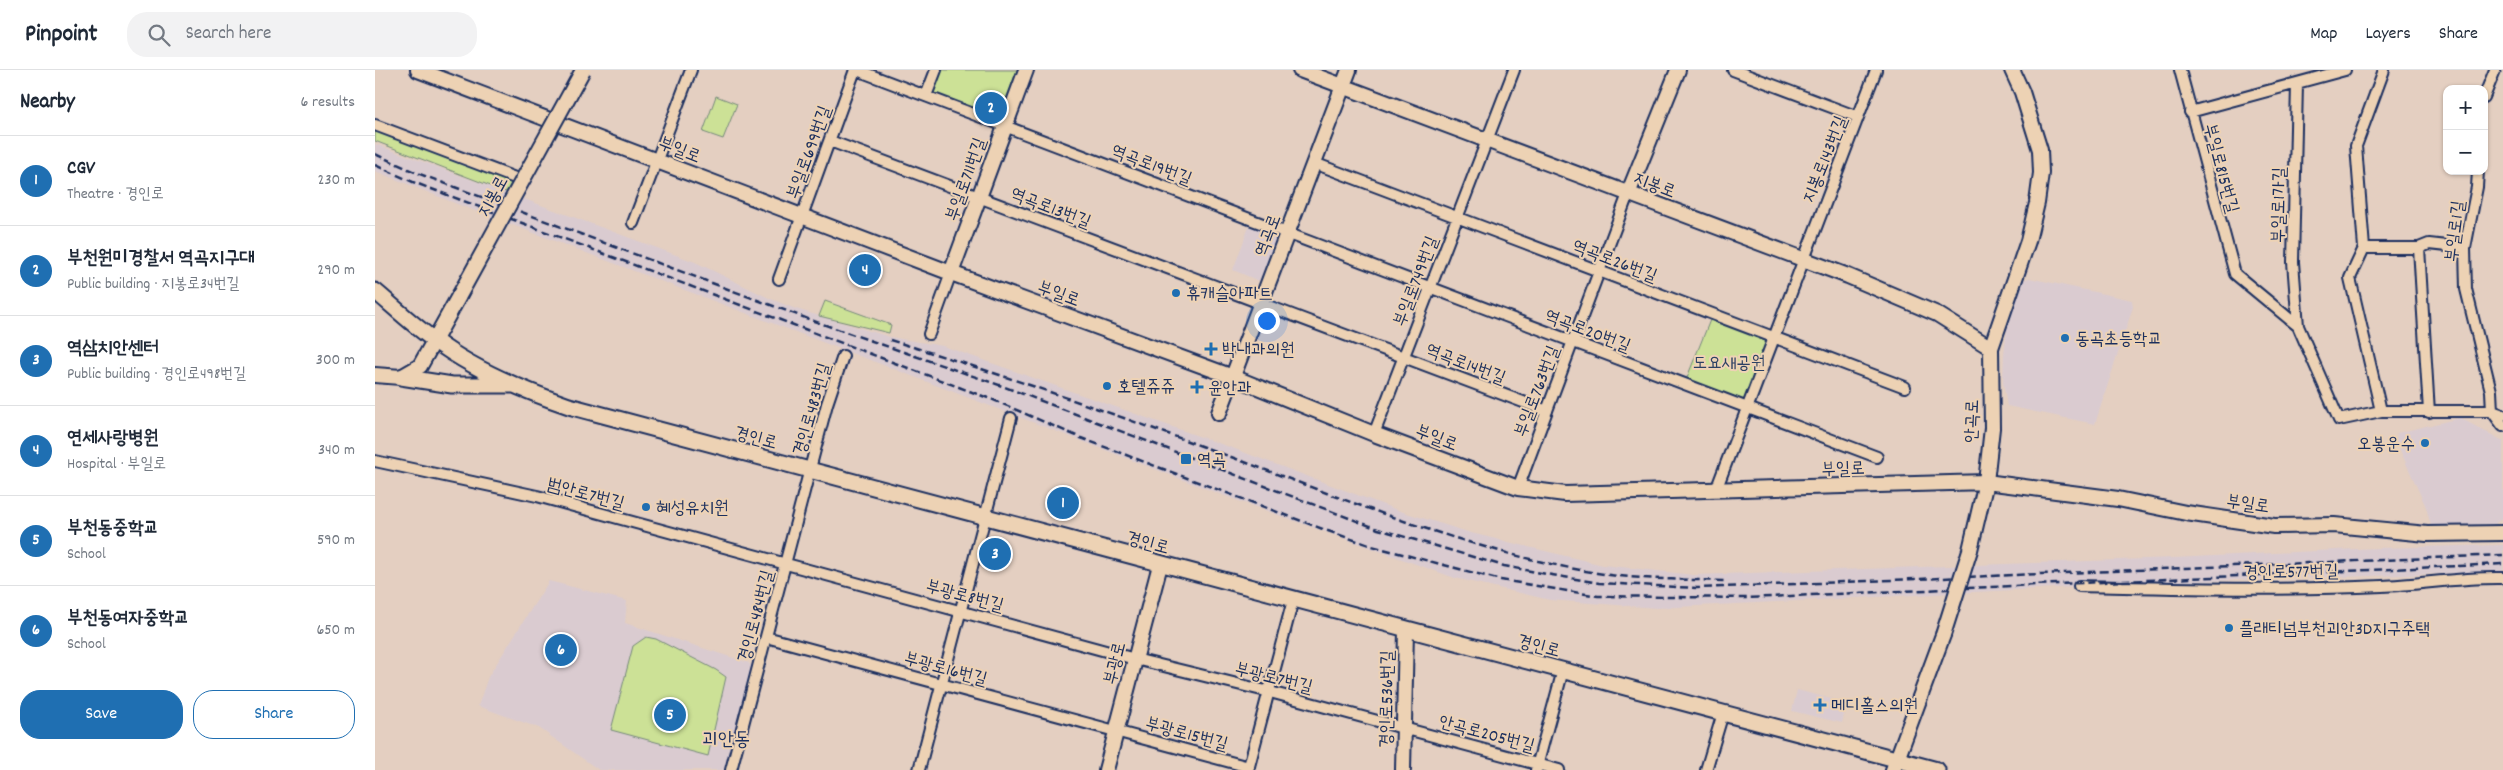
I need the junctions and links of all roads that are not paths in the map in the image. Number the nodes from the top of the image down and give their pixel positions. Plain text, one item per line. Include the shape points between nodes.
1 (418, 70) edge
2 (583, 70) edge
3 (691, 70) edge
4 (856, 70) edge
5 (935, 70) edge
6 (1026, 70) edge
7 (1300, 70) edge
8 (1349, 70) edge
9 (1514, 70) edge
10 (1678, 70) edge
11 (1733, 70) edge
12 (1876, 70) edge
13 (2012, 70) edge
14 (2180, 70) edge
15 (2345, 70) edge
16 (2384, 70) edge
17 (2495, 70) edge
18 (2297, 84) junction
19 (1343, 86) junction
20 (2488, 87) edge
21 (926, 96) junction
22 (2190, 112) junction
23 (1858, 117) junction
24 (375, 125) edge
25 (1005, 126) junction
26 (1486, 140) junction
27 (830, 141) junction
28 (657, 160) junction
29 (1314, 163) junction
30 (2477, 175) edge
31 (523, 181) dead end
32 (1628, 194) junction
33 (978, 196) junction
34 (801, 216) junction
35 (1457, 218) junction
36 (633, 223) dead end
37 (1288, 233) junction
38 (2364, 248) junction
39 (2419, 248) junction
40 (2465, 248) junction
41 (1802, 260) junction
42 (1599, 272) junction
43 (951, 273) junction
44 (2235, 274) joint
45 (779, 279) dead end
46 (1430, 287) junction
47 (375, 291) edge
48 (1261, 303) junction
49 (2299, 326) junction
50 (929, 334) dead end
51 (1773, 338) junction
52 (434, 341) junction
53 (1573, 341) junction
54 (1991, 348) junction
55 (843, 356) dead end
56 (1403, 356) junction
57 (375, 375) edge
58 (401, 377) junction
59 (1233, 377) junction
60 (517, 385) junction
61 (1905, 387) dead end
62 (1745, 409) junction
63 (1547, 411) junction
64 (2381, 411) junction
65 (2429, 412) junction
66 (2492, 412) junction
67 (1219, 413) dead end
68 (2503, 415) edge
69 (1011, 418) dead end
70 (2503, 426) edge
71 (1374, 434) junction
72 (1877, 457) dead end
73 (375, 461) edge
74 (810, 471) junction
75 (1986, 482) junction
76 (1518, 488) junction
77 (1716, 490) junction
78 (985, 516) junction
79 (2503, 533) edge
80 (787, 562) junction
81 (1160, 565) junction
82 (2503, 578) edge
83 (2079, 586) dead end
84 (1293, 600) junction
85 (960, 611) junction
86 (1407, 630) junction
87 (766, 637) junction
88 (1135, 659) junction
89 (1563, 670) junction
90 (941, 684) junction
91 (1270, 692) junction
92 (1723, 713) junction
93 (1406, 728) junction
94 (1117, 730) junction
95 (1896, 764) edge
96 (1537, 767) edge
97 (1248, 768) edge
98 (731, 770) edge
99 (919, 770) edge
100 (1106, 770) edge
101 (1403, 770) edge
102 (1559, 770) edge
103 (1706, 770) edge
104 (1937, 770) edge

1 - 28 street, 부일로
2 - 52 street, 지봉로, bridge
3 - 28 street
4 - 21 street, 역곡로19번길
4 - 27 street, 부일로699번길
5 - 21 street
6 - 25 street, 부일로711번길
7 - 19 street, 지봉로
8 - 19 street, 역곡로
9 - 26 street, 부일로749번길
10 - 32 street
11 - 23 street
12 - 23 street, 지봉로143번길
13 - 54 street, 안곡로 via 2037,140 2041,173 2028,241
14 - 22 street, 부일로815번길
15 - 18 street
16 - 38 street via 2357,146
17 - 20 street
18 - 22 street
18 - 49 street, 부일로1가길 via 2293,262
19 - 26 street, 지봉로
19 - 29 street, 역곡로
21 - 25 street, 역곡로19번길
22 - 44 street, 부일로815번길
23 - 41 street, 지봉로143번길
24 - 31 street
25 - 33 street, 부일로711번길
25 - 37 street, 역곡로19번길
26 - 32 street, 지봉로
26 - 35 street, 부일로749번길
27 - 33 street, 역곡로13번길
27 - 34 street, 부일로699번길
28 - 34 street, 부일로
28 - 36 street
29 - 35 street, 역곡로26번길
29 - 37 street, 역곡로
30 - 40 street, 부일로1길
32 - 41 street, 지봉로
32 - 42 street, 부일로763번길
33 - 43 street, 부일로711번길
33 - 48 street, 역곡로13번길
34 - 43 street, 부일로
34 - 45 street, 부일로699번길
35 - 42 street, 역곡로26번길
35 - 46 street, 부일로749번길
37 - 46 street, 역곡로20번길
37 - 48 street, 역곡로
38 - 39 street
38 - 64 street via 2350,278
39 - 40 street via 2429,244
39 - 65 street
40 - 66 street, 부일로1길 via 2468,302 2487,370
41 - 51 street, 지봉로143번길
41 - 54 street, 지봉로 via 1937,314
42 - 51 street, 역곡로26번길
42 - 53 street, 부일로763번길
43 - 50 street
43 - 59 street, 부일로
44 - 49 street, 부일로1가길
46 - 53 street, 역곡로20번길
46 - 56 street, 부일로749번길
47 - 52 main road, 경인로
48 - 56 street, 역곡로14번길
48 - 59 street, 역곡로
49 - 64 street, 부일로1가길 via 2339,420
51 - 61 street, 역곡로26번길
51 - 62 street, 지봉로143번길
52 - 58 street, 지봉로 via 420,366
52 - 60 main road, 경인로
53 - 62 street, 역곡로20번길
53 - 63 street, 부일로763번길
54 - 75 street, 안곡로 via 1992,428
55 - 74 street, 경인로483번길
56 - 63 street, 역곡로14번길
56 - 71 street, 부일로749번길
57 - 58 street
58 - 60 main road via 452,385
59 - 67 street, 역곡로
59 - 71 street, 부일로
60 - 74 main road, 경인로 via 569,406
62 - 72 street, 역곡로20번길
62 - 77 street, 지봉로143번길
63 - 76 street, 부일로763번길
64 - 65 street, 부일로1가길
65 - 66 street, 부일로1가길
66 - 68 street
66 - 70 street
69 - 78 street
71 - 76 street, 부일로
73 - 80 street, 범안로7번길 via 537,496
74 - 78 main road, 경인로
74 - 80 street, 경인로484번길
75 - 77 street, 부일로
75 - 79 street, 부일로 via 2118,499 2274,526 2334,525 2427,534
75 - 95 street, 안곡로, bridge via 1970,550
76 - 77 street, 부일로 via 1565,494
78 - 81 main road, 경인로
78 - 85 street
80 - 85 street, 부광로8번길
80 - 87 street, 경인로484번길
81 - 84 main road, 경인로
81 - 88 street, 부광로
82 - 83 street, 경인로577번길 via 2383,586
84 - 86 main road, 경인로
84 - 91 street
85 - 88 street, 부광로8번길
85 - 90 street
86 - 89 main road, 경인로
86 - 93 street, 경인로536번길
87 - 90 street, 부광로16번길
87 - 98 street, 경인로484번길
88 - 91 street, 부광로7번길
88 - 94 street, 부광로
89 - 92 main road, 경인로
89 - 96 street
90 - 94 street, 부광로16번길
90 - 99 street
91 - 93 street, 부광로7번길
91 - 97 street
92 - 95 main road, 경인로
92 - 103 street
93 - 96 street, 안곡로205번길
93 - 101 street, 경인로536번길
94 - 97 street, 부광로15번길
94 - 100 street, 부광로
95 - 104 main road, 경인로
96 - 102 street, 안곡로205번길

